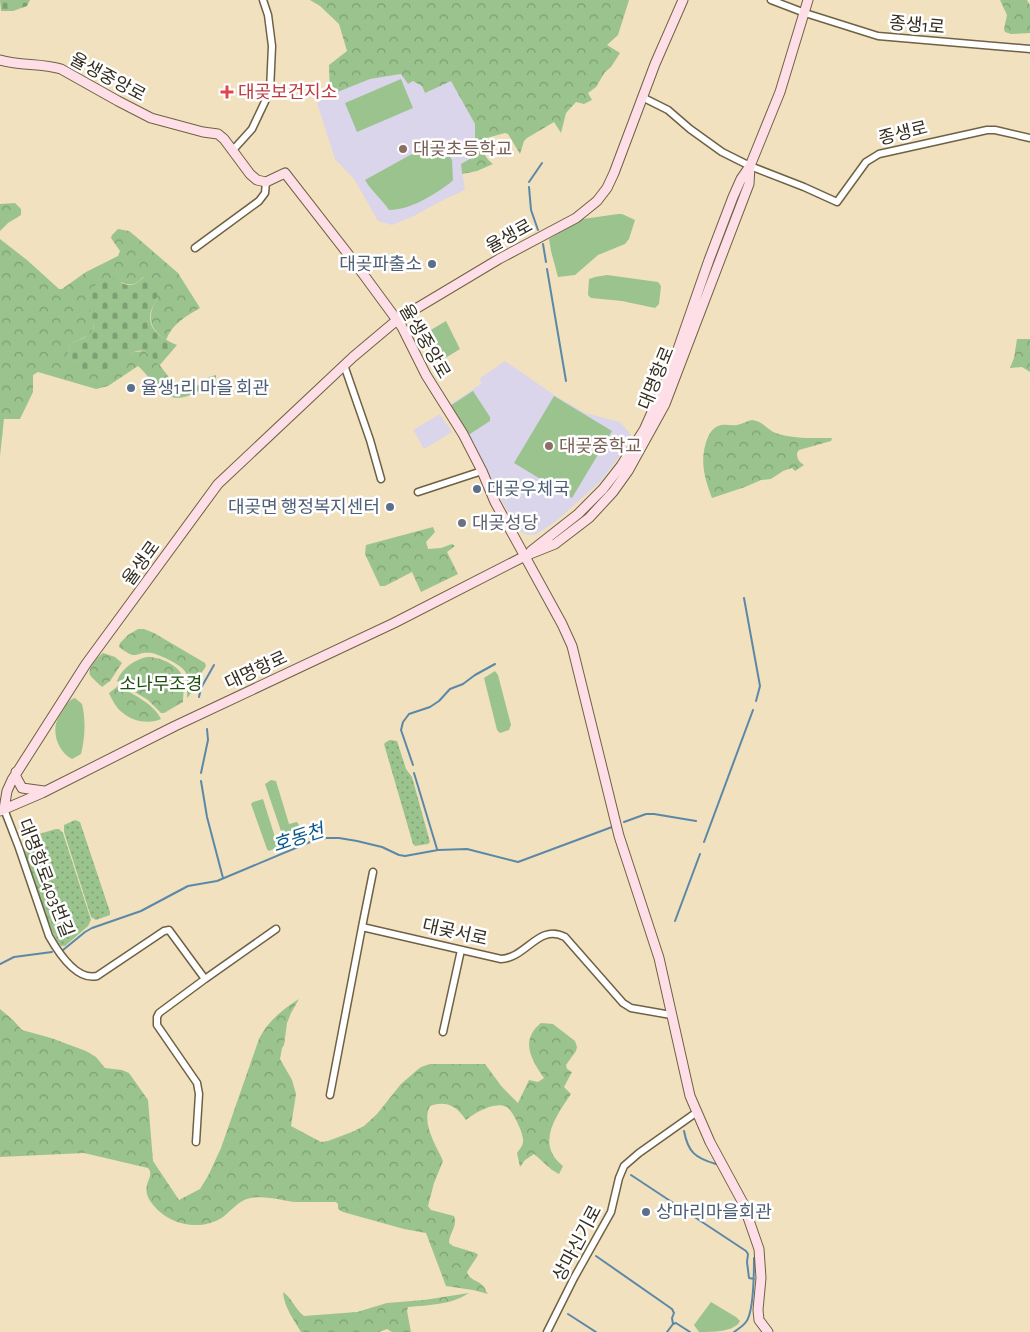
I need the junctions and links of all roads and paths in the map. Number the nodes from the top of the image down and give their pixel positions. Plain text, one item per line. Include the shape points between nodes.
1 (263, 0) edge
2 (682, 0) edge
3 (771, 0) edge
4 (808, 0) edge
5 (805, 13) junction
6 (1030, 49) edge
7 (0, 60) edge
8 (642, 98) junction
9 (1030, 138) edge
10 (233, 150) junction
11 (750, 166) junction
12 (266, 182) junction
13 (195, 248) dead end
14 (397, 320) junction
15 (344, 366) junction
16 (482, 471) junction
17 (381, 479) dead end
18 (418, 492) dead end
19 (525, 556) junction
20 (16, 772) junction
21 (0, 789) edge
22 (47, 791) junction
23 (2, 810) edge
24 (372, 872) dead end
25 (362, 927) junction
26 (276, 929) dead end
27 (461, 950) junction
28 (205, 979) junction
29 (672, 1015) junction
30 (443, 1032) dead end
31 (330, 1095) dead end
32 (697, 1112) junction
33 (196, 1142) dead end
34 (547, 1332) edge
35 (768, 1332) edge

1 - 10 street via 272,46 270,91 252,129
2 - 8 street, 율생로
3 - 5 street
4 - 5 street, 대명항로
5 - 6 street, 종생1로 via 887,38
5 - 11 street, 대명항로 via 780,92
7 - 10 street, 율생중앙로 via 61,68 150,118 218,134
8 - 11 street via 661,105 707,142
8 - 14 street, 율생로 via 607,188 587,210
9 - 11 street, 종생로 via 986,130 879,154 866,162 837,202
10 - 12 street, 율생중앙로 via 250,174
11 - 19 street, 대명항로 via 749,184 665,404 640,451 613,492 589,518 555,544
12 - 13 street via 265,193 259,202
12 - 14 street, 율생중앙로 via 285,173
14 - 15 street, 율생로
14 - 16 street, 율생중앙로
15 - 17 street
15 - 20 street, 율생로 via 218,484 86,664
16 - 18 street
16 - 19 street, 율생중앙로
19 - 22 street, 대명항로
19 - 29 street via 572,646 619,836 659,958
20 - 21 street
20 - 22 street via 22,788
20 - 23 street, 율생로
22 - 23 street, 대명항로
23 - 28 street, 대명항로403번길 via 19,848 48,936 69,964 86,976 98,976 169,930
24 - 25 street
25 - 27 street, 대곶서로
25 - 31 street
26 - 28 street
27 - 29 street, 대곶서로 via 507,959 543,935 558,933 565,936 624,1003 631,1008
27 - 30 street
28 - 33 street via 159,1013 156,1021 197,1083
29 - 32 street via 684,1076
32 - 34 street, 상마신기로 via 624,1166 611,1212
32 - 35 street via 754,1233 761,1264 759,1320

